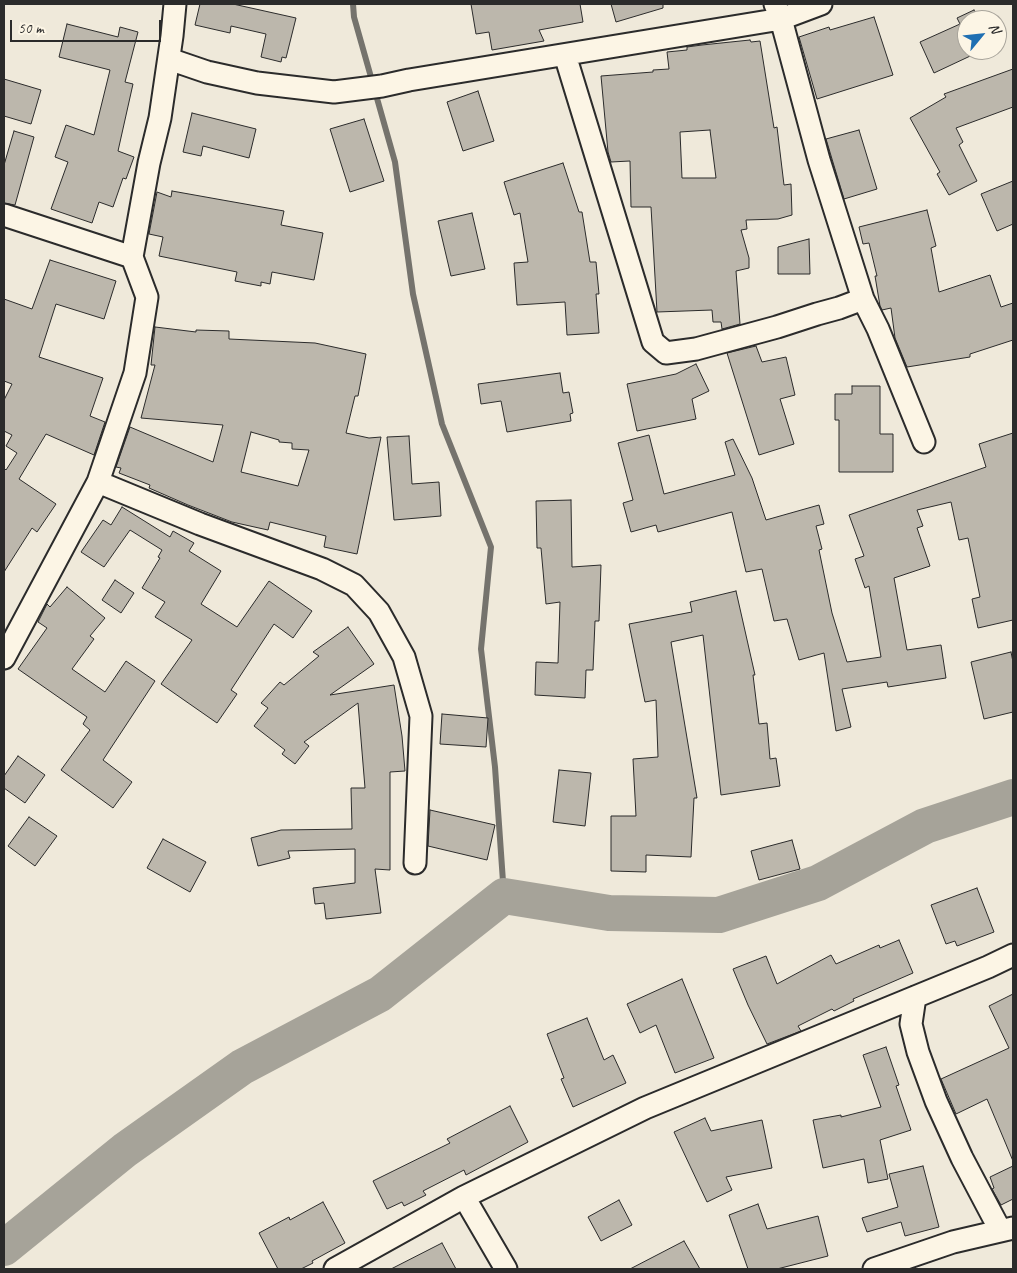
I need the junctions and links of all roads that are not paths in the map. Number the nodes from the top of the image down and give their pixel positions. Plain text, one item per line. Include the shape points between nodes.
1 (175, 4) edge
2 (821, 4) edge
3 (778, 11) edge
4 (565, 55) junction
5 (169, 59) junction
6 (4, 215) edge
7 (132, 257) junction
8 (863, 298) junction
9 (924, 442) dead end
10 (98, 482) junction
11 (4, 658) edge
12 (415, 862) dead end
13 (1013, 955) edge
14 (915, 997) junction
15 (464, 1197) junction
16 (1007, 1229) edge
17 (335, 1269) edge
18 (506, 1269) edge
19 (874, 1269) edge

1 - 5 street
2 - 3 street
3 - 4 street
3 - 8 street via 819,160
4 - 5 street via 334,92 257,83
4 - 8 street via 653,342 666,353 696,349 777,327
5 - 7 street
6 - 7 street
7 - 10 street via 147,297 145,319 135,373
8 - 9 street
10 - 11 street
10 - 12 street via 322,569 354,585 379,612 404,657 421,716
13 - 14 street
14 - 15 street via 645,1108
14 - 16 street via 911,1024 936,1100 959,1150
15 - 17 street
15 - 18 street
16 - 19 street via 953,1242

